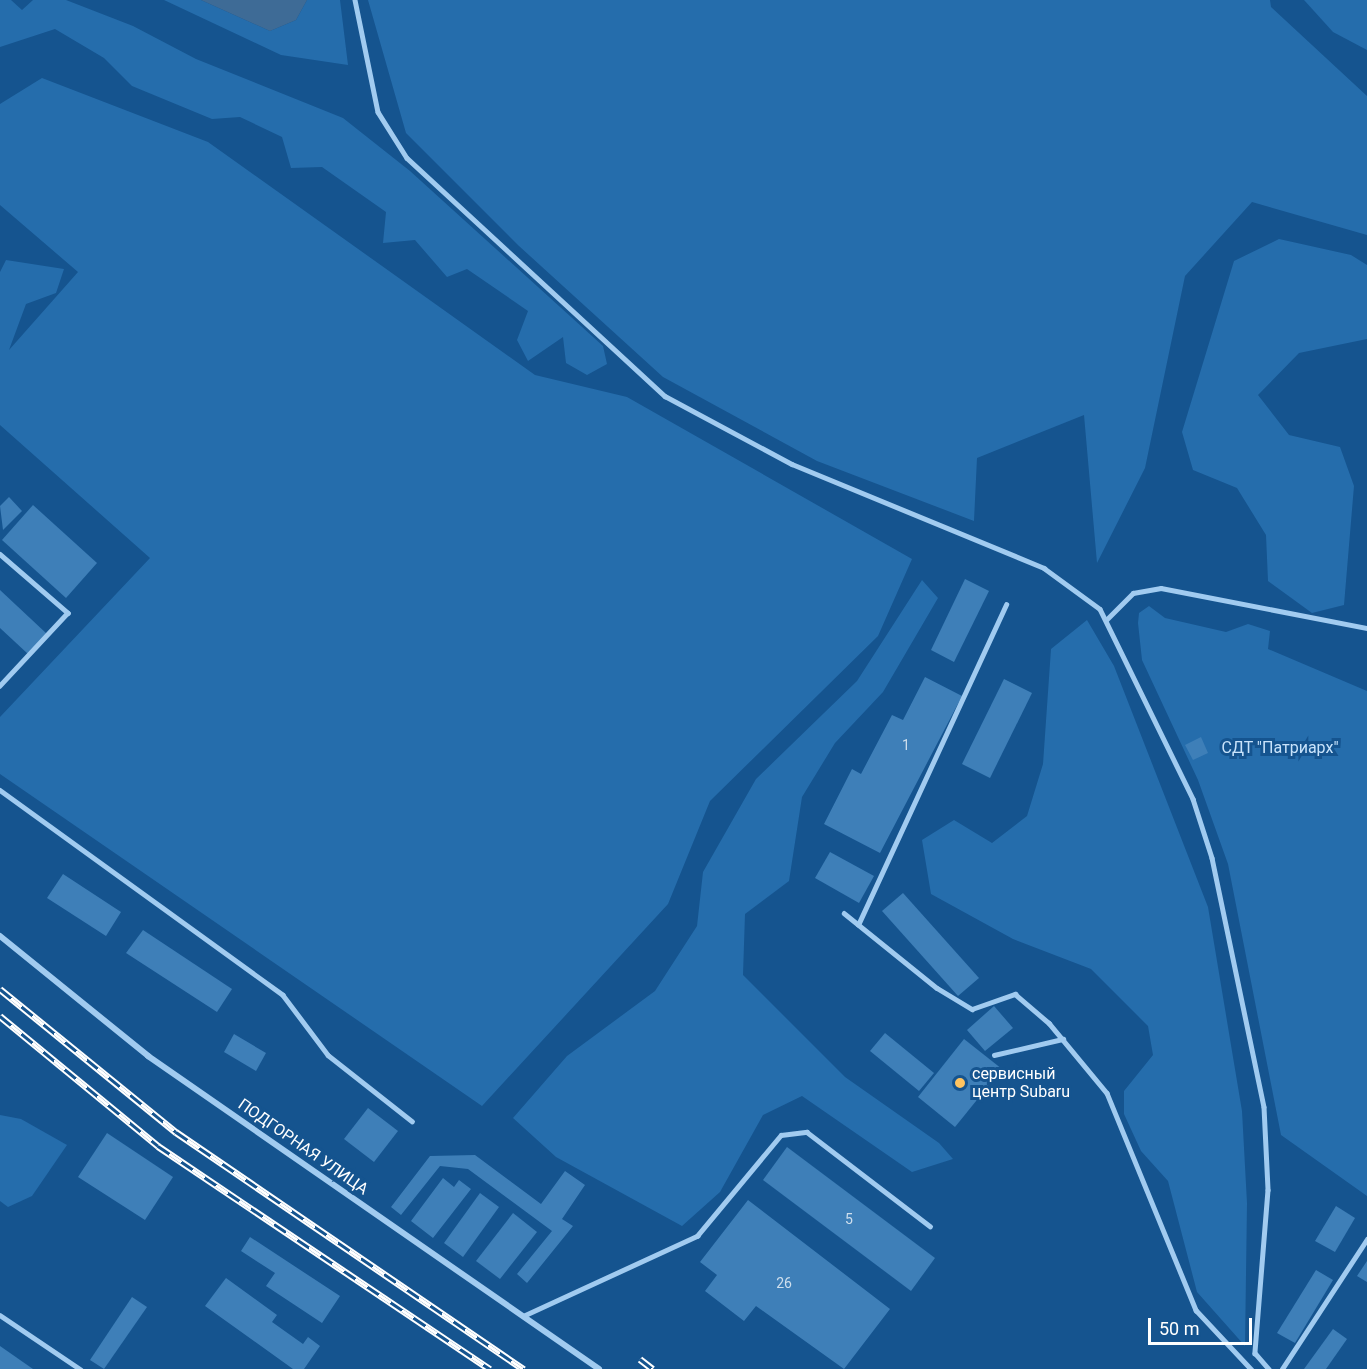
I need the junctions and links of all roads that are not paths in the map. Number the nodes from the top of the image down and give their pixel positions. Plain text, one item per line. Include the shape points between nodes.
1 (355, 0) edge
2 (0, 554) edge
3 (1006, 605) dead end
4 (1106, 620) junction
5 (1367, 628) edge
6 (0, 686) edge
7 (0, 790) edge
8 (844, 913) dead end
9 (858, 925) junction
10 (0, 936) edge
11 (1063, 1039) junction
12 (994, 1055) dead end
13 (412, 1121) dead end
14 (930, 1226) dead end
15 (1367, 1239) edge
16 (0, 1315) edge
17 (522, 1317) junction
18 (80, 1369) edge
19 (599, 1369) edge
20 (1251, 1369) edge
21 (1269, 1369) edge
22 (1282, 1369) edge

1 - 4 lane via 378,112 407,158 665,396 792,464 1044,568 1093,603
2 - 6 lane via 69,613
3 - 9 lane
4 - 5 lane via 1133,594 1161,588
4 - 21 lane via 1193,799 1212,858 1264,1107 1268,1190 1255,1353
7 - 13 lane via 283,995 328,1055
8 - 9 lane
9 - 11 lane via 936,988 972,1009 1015,994
10 - 17 street, ПОДГОРНАЯ УЛИЦА via 148,1056
11 - 12 lane
11 - 20 lane via 1107,1093 1196,1310
14 - 17 lane via 807,1132 781,1135 697,1236
15 - 22 lane
16 - 18 lane
17 - 19 street, ПОДГОРНАЯ УЛИЦА

